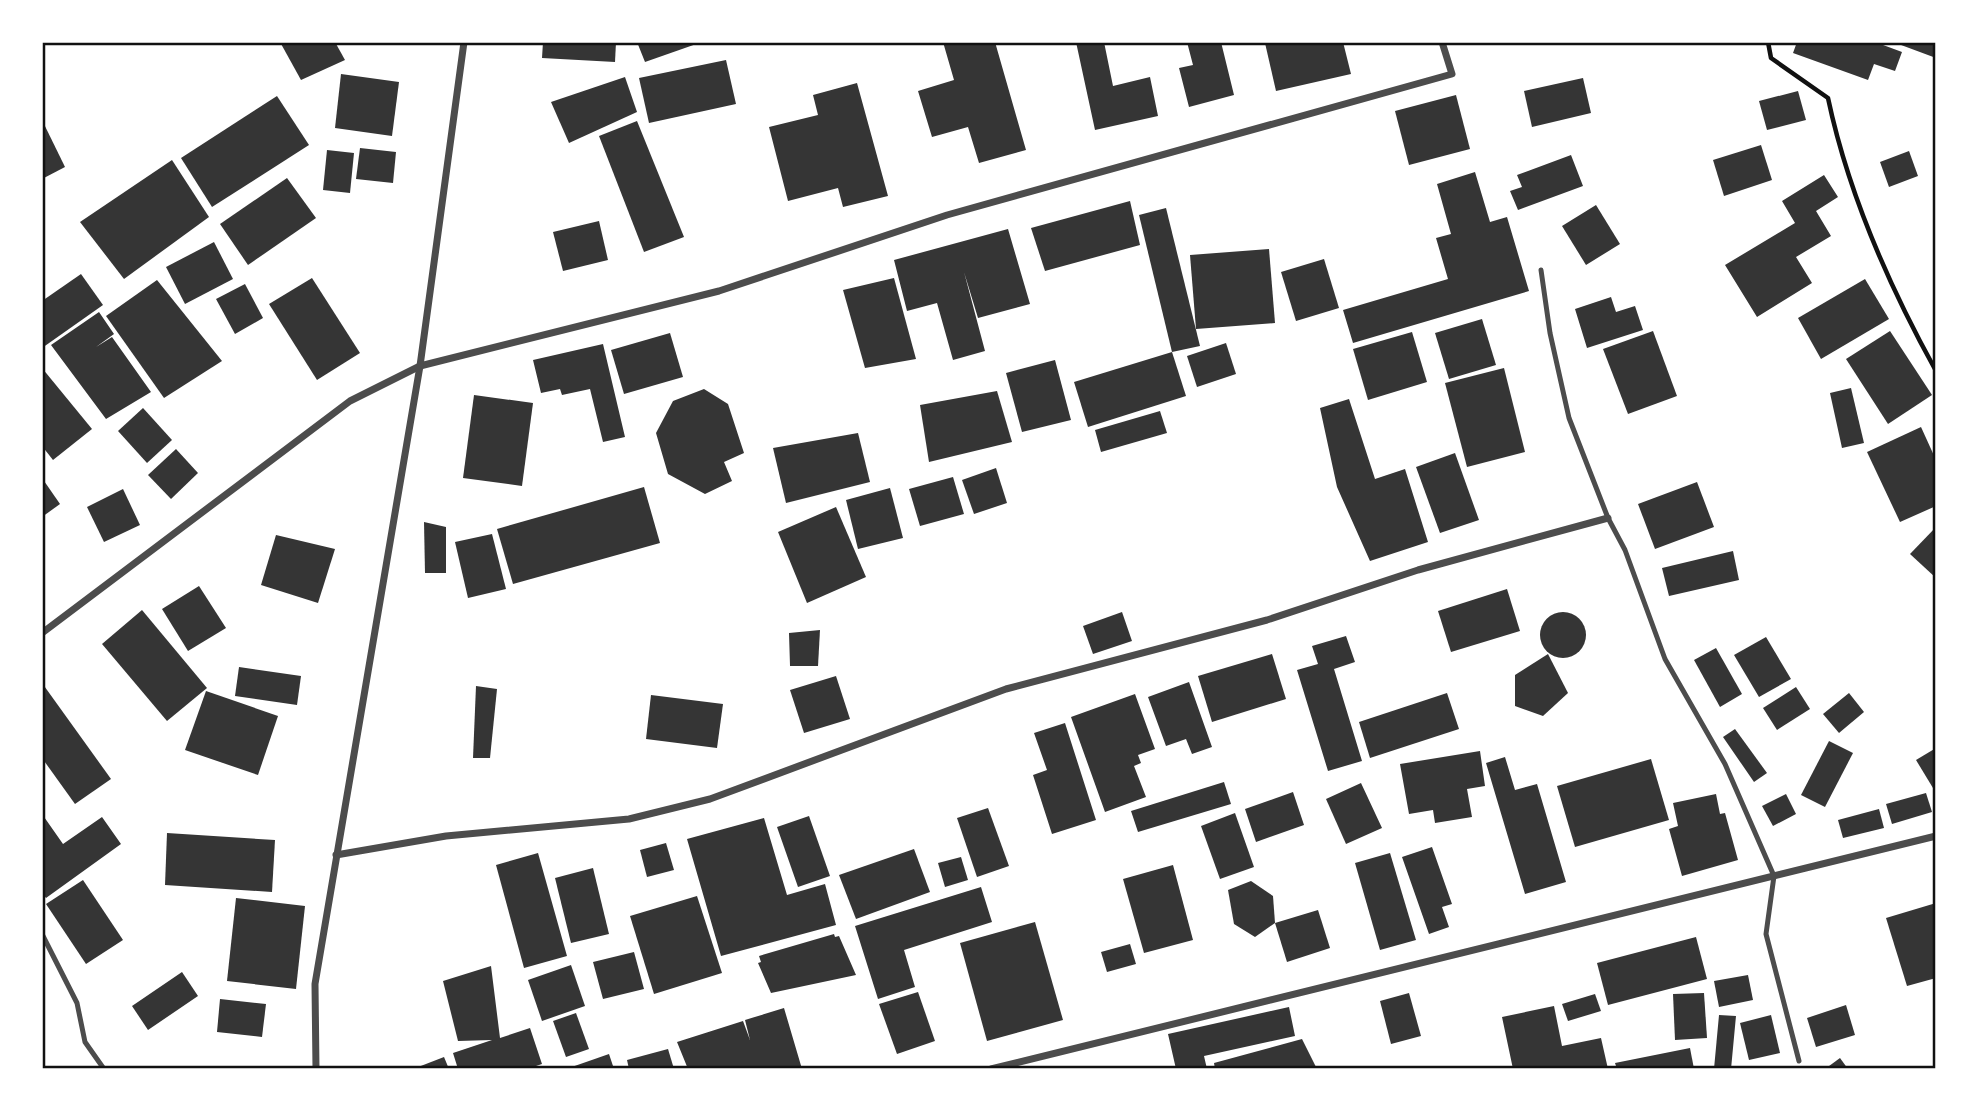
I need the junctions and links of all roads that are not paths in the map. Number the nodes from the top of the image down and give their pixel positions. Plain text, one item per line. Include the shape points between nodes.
1 (464, 42) edge
2 (1442, 42) edge
3 (1541, 270) dead end
4 (420, 366) junction
5 (1608, 518) junction
6 (42, 633) edge
7 (1936, 836) edge
8 (336, 855) junction
9 (1774, 876) junction
10 (42, 934) edge
11 (1799, 1061) dead end
12 (104, 1069) edge
13 (316, 1069) edge
14 (991, 1069) edge

1 - 4 street
2 - 4 street via 1451,74 947,215 719,291
3 - 5 lane via 1569,418
4 - 6 street via 350,401
4 - 8 street
5 - 8 street via 1418,570 1267,620 1006,689 710,799 629,819 446,836
5 - 9 lane via 1625,550 1665,659 1725,764
7 - 9 street
8 - 13 street via 315,984
9 - 11 lane via 1766,934
9 - 14 street
10 - 12 lane via 77,1003 85,1042

